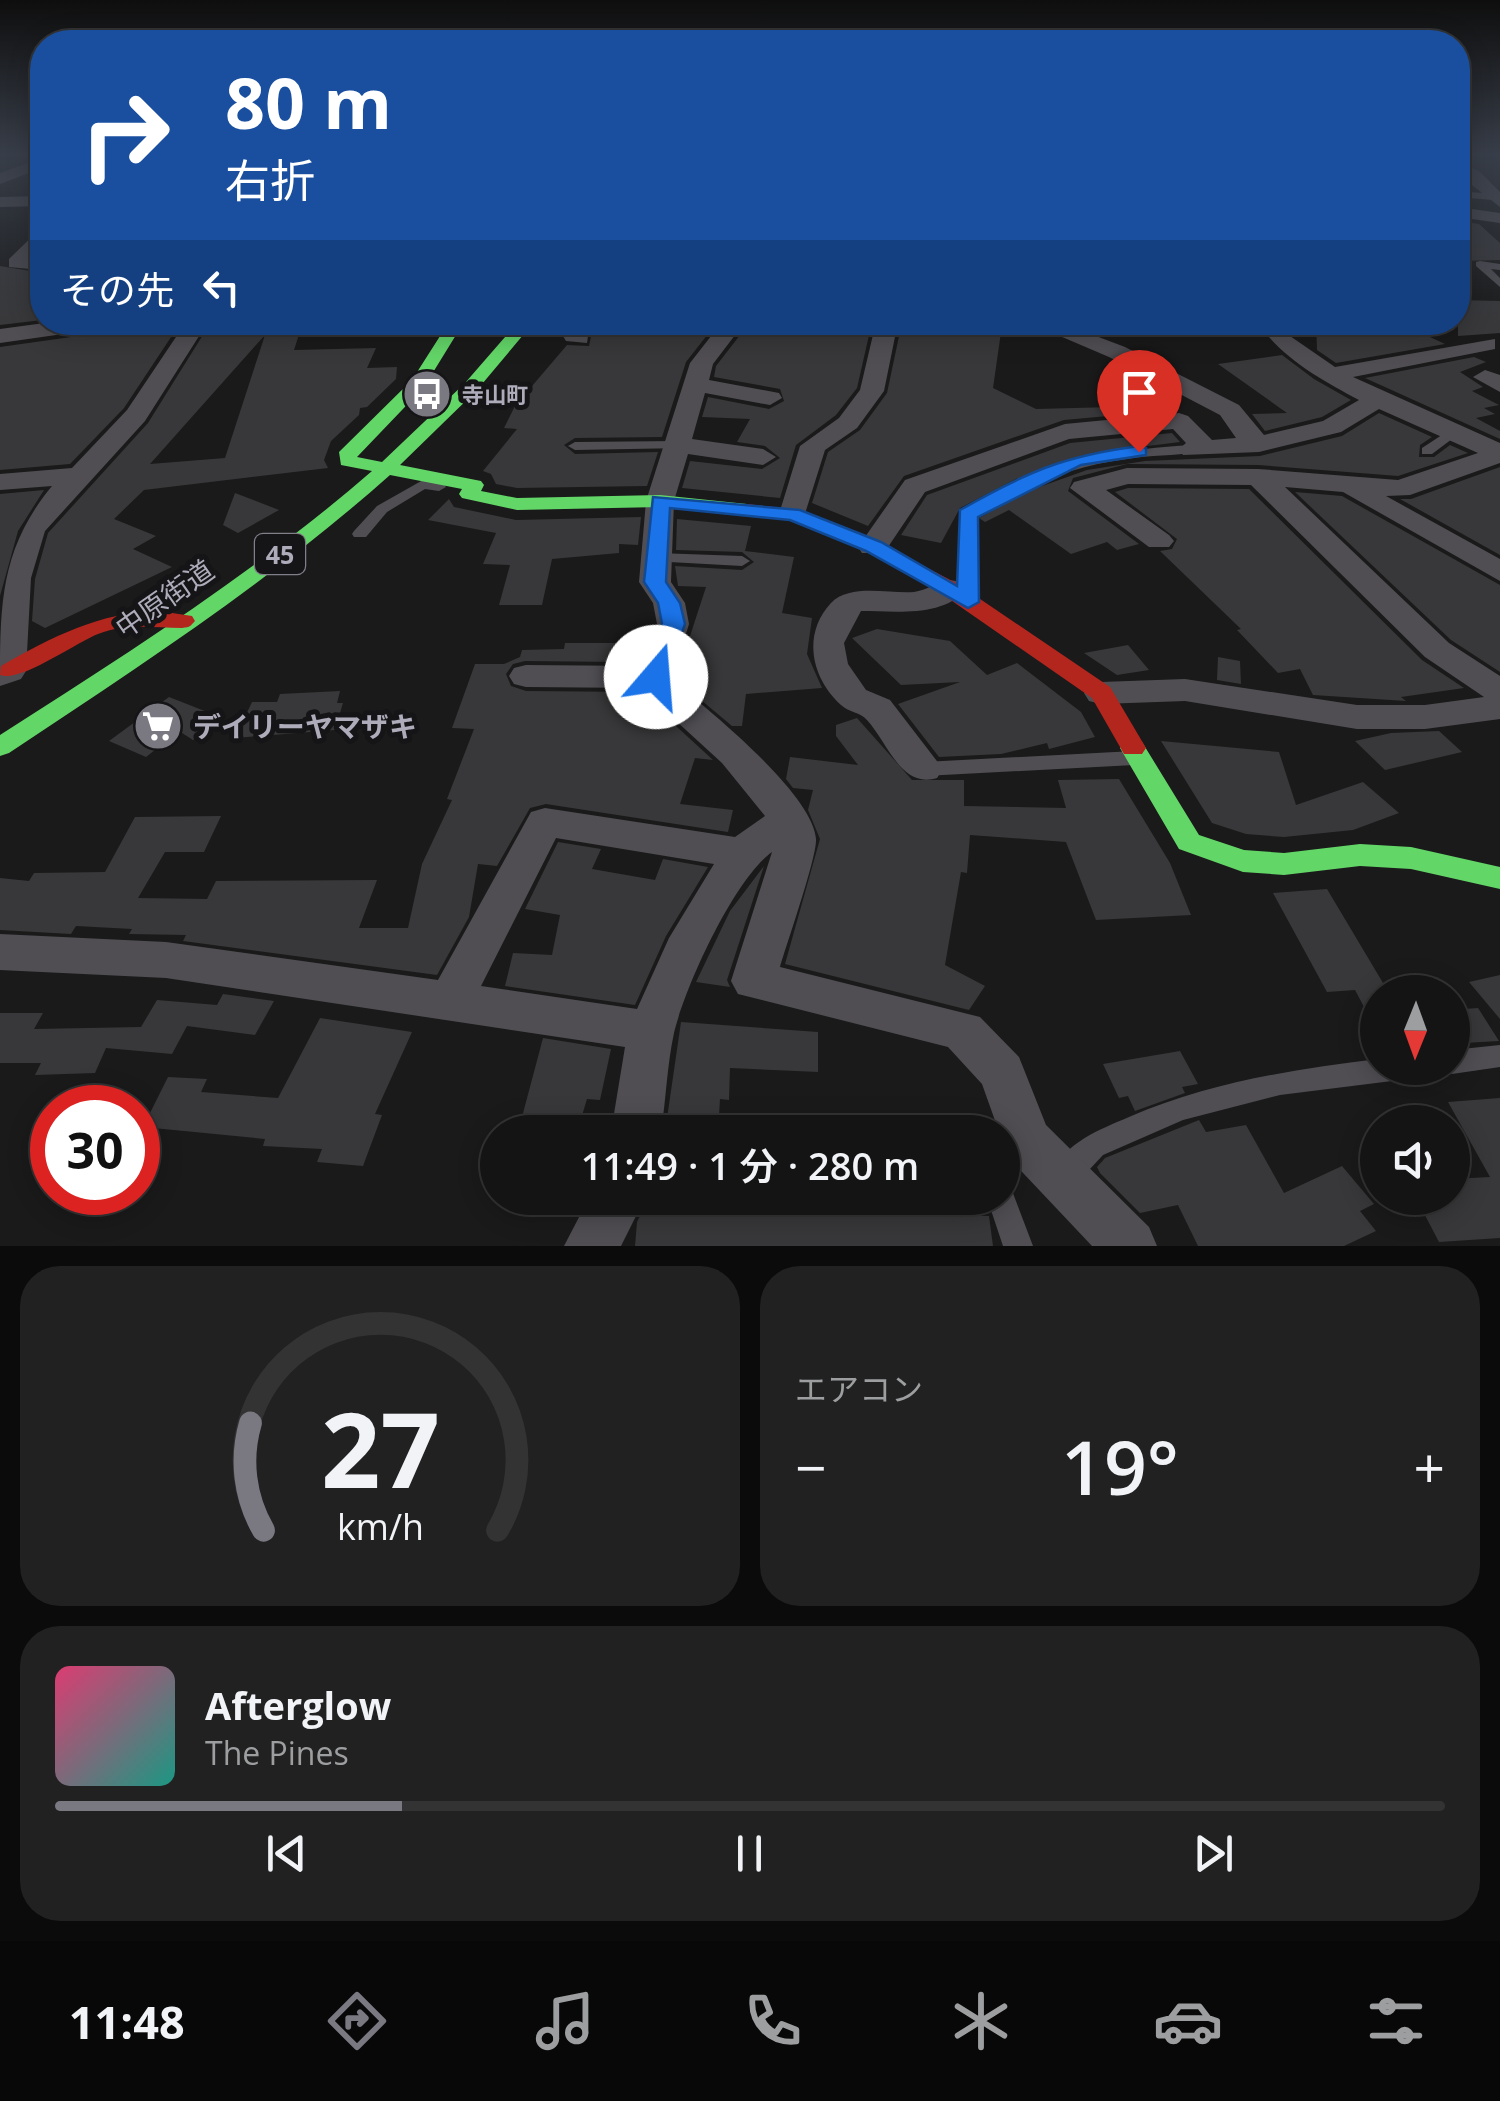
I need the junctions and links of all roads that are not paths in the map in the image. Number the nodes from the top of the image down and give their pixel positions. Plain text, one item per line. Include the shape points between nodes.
1 (1470, 214) edge
2 (1500, 218) edge
3 (30, 247) edge
4 (30, 264) edge
5 (1500, 266) edge
6 (1500, 284) edge
7 (30, 332) edge
8 (188, 335) edge
9 (449, 335) edge
10 (492, 335) edge
11 (516, 335) edge
12 (724, 335) edge
13 (884, 335) edge
14 (1072, 335) edge
15 (1276, 335) edge
16 (0, 336) edge
17 (1494, 343) edge
18 (1334, 374) junction
19 (694, 384) junction
20 (770, 398) dead end
21 (1378, 398) junction
22 (1451, 434) junction
23 (1259, 444) junction
24 (574, 446) dead end
25 (679, 446) junction
26 (1196, 446) junction
27 (1426, 451) dead end
28 (1500, 453) edge
29 (763, 457) dead end
30 (364, 464) junction
31 (389, 469) junction
32 (74, 476) junction
33 (1258, 477) junction
34 (0, 482) edge
35 (1346, 486) junction
36 (469, 494) junction
37 (660, 501) junction
38 (793, 514) junction
39 (360, 534) dead end
40 (1159, 541) dead end
41 (874, 547) junction
42 (657, 558) junction
43 (742, 560) dead end
44 (1500, 572) edge
45 (958, 595) junction
46 (158, 613) junction
47 (184, 621) junction
48 (4, 673) edge
49 (526, 676) dead end
50 (63, 677) dead end
51 (656, 677) junction
52 (1500, 692) edge
53 (1101, 694) junction
54 (1500, 708) edge
55 (0, 748) edge
56 (1139, 758) junction
57 (924, 769) joint
58 (788, 819) junction
59 (741, 853) junction
60 (1500, 878) edge
61 (0, 952) edge
62 (450, 1000) junction
63 (651, 1031) junction
64 (1500, 1056) edge
65 (1470, 1060) edge
66 (1360, 1073) edge
67 (639, 1115) edge
68 (1010, 1115) edge
69 (1020, 1155) edge
70 (1062, 1178) junction
71 (609, 1215) edge
72 (1006, 1215) edge
73 (591, 1246) edge
74 (1018, 1246) edge
75 (1130, 1246) edge

1 - 2 street
3 - 4 street via 16,263
5 - 6 lane via 1480,264
7 - 16 street
8 - 32 street via 112,444
9 - 30 street via 418,383 348,452 348,461
10 - 30 street, 中原街道 / 45
11 - 31 street, 中原街道 / 45
12 - 19 street
13 - 38 street via 872,390 848,422 814,446
14 - 23 street via 1230,410
15 - 18 street
17 - 18 street
18 - 21 street
19 - 20 street
19 - 25 street
21 - 22 street
21 - 23 street via 1332,427
22 - 27 lane
22 - 28 street
23 - 26 street
24 - 25 lane
25 - 29 street
25 - 37 street
26 - 41 street via 1178,421 1065,432 915,486
26 - 45 lane via 1076,460 968,514
28 - 35 street via 1400,488
30 - 31 street
30 - 46 street, 中原街道 / 45
31 - 36 street via 474,485
31 - 47 street, 中原街道 / 45
32 - 34 street
32 - 48 street via 24,547
33 - 35 street
33 - 40 street via 1127,476 1084,488
33 - 52 street via 1437,650
35 - 44 street
36 - 37 street via 517,504
36 - 39 lane via 424,484 382,509
37 - 38 street
37 - 42 street
38 - 41 street
41 - 45 street
42 - 43 lane
42 - 51 street via 655,582 674,624
45 - 53 street
45 - 57 street via 855,602 844,608 827,643 831,665 854,698 877,708
46 - 47 street
46 - 48 street via 100,620
46 - 50 street, 中原街道 / 45
47 - 55 street, 中原街道 / 45
49 - 51 street
51 - 58 street via 654,683 735,756
53 - 54 street via 1184,690 1357,717
53 - 56 street
56 - 57 lane
56 - 60 street via 1190,842 1243,860 1411,858
58 - 59 street
58 - 68 street via 796,838 754,981 963,1031 1002,1072
59 - 62 street via 545,822
59 - 63 street via 685,950
61 - 62 street via 166,960
62 - 63 street
63 - 67 street
64 - 65 lane
66 - 70 lane via 1180,1108 1093,1146
69 - 70 street
70 - 75 street
71 - 73 street
72 - 74 lane

